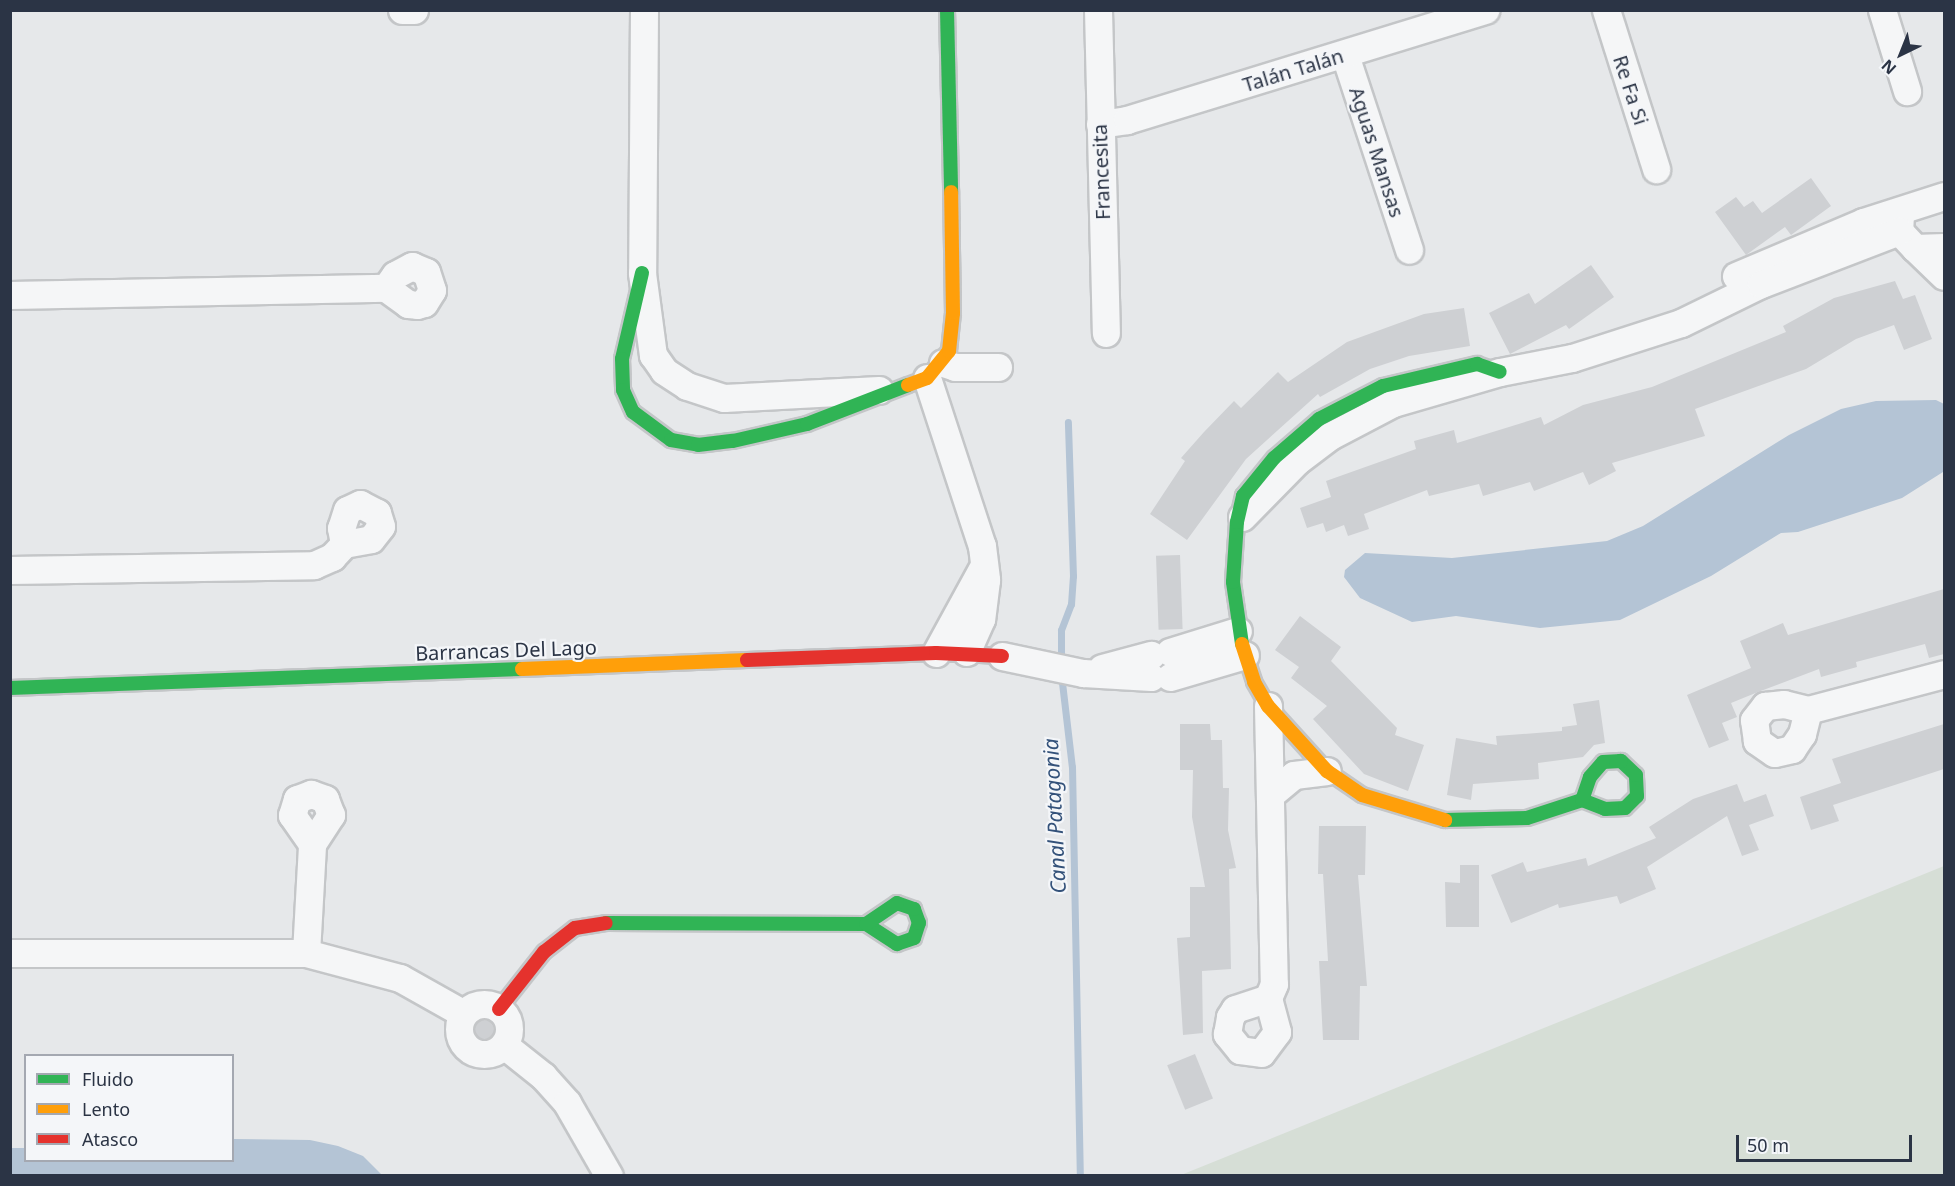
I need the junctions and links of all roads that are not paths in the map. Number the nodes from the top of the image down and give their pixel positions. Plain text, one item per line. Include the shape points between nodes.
1 (402, 10) edge
2 (414, 10) edge
3 (635, 10) edge
4 (644, 10) edge
5 (947, 10) edge
6 (1098, 10) edge
7 (1485, 10) edge
8 (1606, 10) edge
9 (1882, 10) edge
10 (641, 40) junction
11 (1345, 55) junction
12 (1907, 91) dead end
13 (1100, 124) junction
14 (1656, 169) dead end
15 (1944, 196) edge
16 (1907, 228) junction
17 (1944, 247) edge
18 (1409, 250) dead end
19 (642, 273) junction
20 (1944, 276) edge
21 (386, 288) dead end
22 (10, 295) edge
23 (1106, 333) dead end
24 (998, 367) dead end
25 (935, 370) junction
26 (901, 388) junction
27 (1237, 522) joint
28 (344, 544) dead end
29 (983, 567) junction
30 (10, 570) edge
31 (1242, 643) junction
32 (966, 652) junction
33 (936, 653) junction
34 (1012, 658) joint
35 (1944, 674) edge
36 (10, 688) edge
37 (1268, 706) junction
38 (1808, 710) dead end
39 (1327, 771) junction
40 (1270, 795) junction
41 (1582, 800) dead end
42 (312, 844) dead end
43 (866, 924) dead end
44 (10, 953) edge
45 (306, 953) junction
46 (1268, 998) dead end
47 (499, 1009) junction
48 (464, 1014) junction
49 (504, 1045) junction
50 (609, 1176) edge

1 - 2 street
3 - 10 street
4 - 10 street
5 - 25 street via 953,313 949,351
6 - 13 street, Francesita
7 - 11 street, Talán Talán
8 - 14 street, Re Fa Si
9 - 12 street
10 - 19 street
11 - 13 street, Talán Talán via 1126,120
11 - 18 street, Aguas Mansas
13 - 23 street, Francesita
15 - 16 street
16 - 17 street
16 - 20 street
16 - 27 street via 1728,280 1671,309 1645,333 1572,358 1500,372 1393,403 1357,420 1298,461
19 - 26 street via 653,355 664,371 687,386 734,399
19 - 26 street via 622,359 623,390 633,412 671,440 698,445 766,435
21 - 22 street
24 - 25 street
25 - 26 street
25 - 29 street via 982,546
27 - 31 street via 1233,582
28 - 30 street via 332,557 314,565
29 - 32 street via 981,620
29 - 33 street
31 - 34 street via 1161,665 1083,673
31 - 37 street
32 - 33 street, Barrancas Del Lago
32 - 34 street, Barrancas Del Lago
33 - 36 street, Barrancas Del Lago
35 - 38 street
37 - 39 street
37 - 40 street
39 - 40 street via 1294,775
39 - 41 street via 1362,795 1437,820 1527,818
40 - 46 street via 1274,984
42 - 45 street
43 - 47 street via 609,923 575,928 544,952
44 - 45 street
45 - 48 street via 400,978
47 - 48 street via 485,1004
47 - 49 street via 509,1030
48 - 49 street via 459,1030 472,1051 489,1054
49 - 50 street via 543,1076 567,1103

